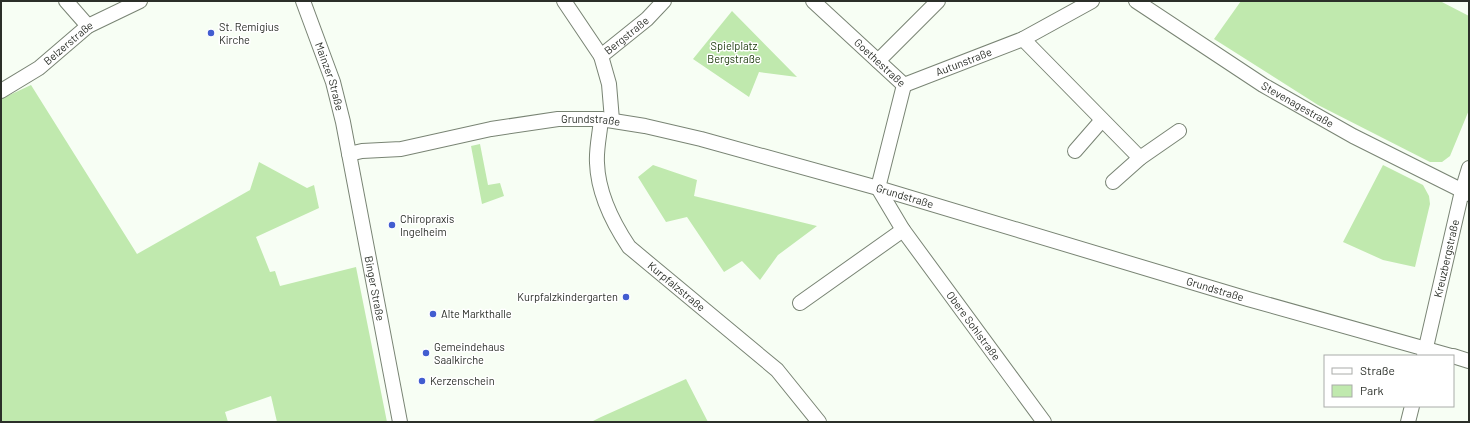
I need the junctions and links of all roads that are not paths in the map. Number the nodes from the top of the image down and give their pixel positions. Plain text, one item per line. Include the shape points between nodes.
1 (66, 1) edge
2 (140, 1) edge
3 (303, 1) edge
4 (564, 1) edge
5 (664, 1) edge
6 (813, 1) edge
7 (938, 1) edge
8 (1092, 1) edge
9 (1136, 1) edge
10 (88, 26) junction
11 (1023, 39) junction
12 (601, 56) junction
13 (878, 61) junction
14 (904, 85) junction
15 (1, 91) edge
16 (607, 120) junction
17 (1102, 120) junction
18 (1179, 131) dead end
19 (1075, 151) dead end
20 (349, 154) junction
21 (1140, 158) junction
22 (1469, 168) edge
23 (1113, 182) dead end
24 (878, 188) junction
25 (1466, 192) edge
26 (903, 230) junction
27 (800, 302) dead end
28 (1425, 352) edge
29 (1445, 355) edge
30 (1454, 357) edge
31 (1469, 361) edge
32 (1412, 407) edge
33 (400, 422) edge
34 (819, 422) edge
35 (1044, 422) edge
36 (1408, 422) edge

1 - 10 street
2 - 10 street, Belzerstraße
3 - 20 street, Mainzer Straße via 334,82
4 - 12 street
5 - 12 street, Bergstraße via 647,19
6 - 13 street, Goethestraße
7 - 13 street
8 - 11 street, Autunstraße
9 - 25 street, Stevenagestraße via 1263,85 1353,136
10 - 15 street, Belzerstraße via 39,68
11 - 14 street, Autunstraße
11 - 17 street
12 - 16 street, Bergstraße via 609,84
13 - 14 street, Goethestraße
14 - 24 street, Goethestraße
16 - 20 street, Grundstraße via 558,119 504,127 401,149
16 - 24 street, Grundstraße via 701,139
16 - 34 street, Kurpfalzstraße via 597,164 614,224 629,247 777,370
17 - 19 street
17 - 21 street
18 - 21 street
20 - 33 street, Binger Straße
21 - 23 street
22 - 25 street, Kreuzbergstraße
24 - 26 street, Obere Sohlstraße
24 - 28 street, Grundstraße
25 - 28 street, Kreuzbergstraße
26 - 27 street
26 - 35 street, Obere Sohlstraße
28 - 29 street, Grundstraße
30 - 31 street, Grundstraße
32 - 36 street

